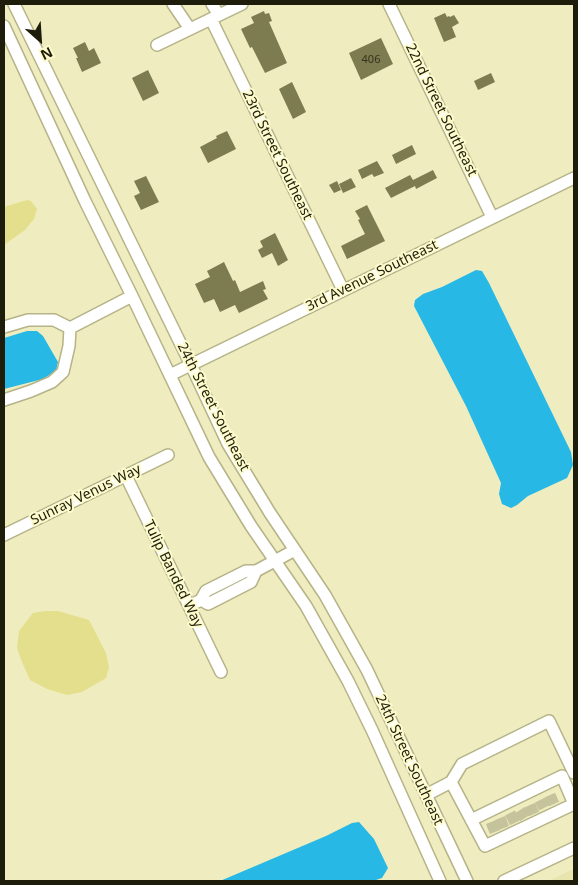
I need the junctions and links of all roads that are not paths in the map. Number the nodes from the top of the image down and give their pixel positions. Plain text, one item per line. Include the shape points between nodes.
1 (14, 4) edge
2 (173, 4) edge
3 (212, 4) edge
4 (242, 4) edge
5 (389, 4) edge
6 (215, 17) junction
7 (4, 26) edge
8 (190, 29) junction
9 (156, 46) dead end
10 (574, 178) edge
11 (492, 217) junction
12 (343, 290) junction
13 (132, 296) junction
14 (4, 327) edge
15 (70, 328) junction
16 (191, 365) junction
17 (170, 375) junction
18 (4, 400) edge
19 (168, 455) dead end
20 (126, 476) junction
21 (4, 535) edge
22 (295, 550) junction
23 (275, 561) junction
24 (189, 606) junction
25 (221, 672) dead end
26 (574, 773) edge
27 (451, 782) junction
28 (426, 795) junction
29 (574, 804) edge
30 (522, 813) junction
31 (471, 820) junction
32 (574, 848) edge
33 (440, 881) edge
34 (467, 881) edge
35 (504, 881) edge

1 - 16 street, 24th Street Southeast
2 - 8 street
3 - 6 street, 23rd Street Southeast
4 - 6 street
5 - 11 street, 22nd Street Southeast
6 - 8 street
6 - 12 street, 23rd Street Southeast
7 - 13 street, 24th Street Southeast
8 - 9 street
10 - 11 street, 3rd Avenue Southeast
11 - 12 street, 3rd Avenue Southeast
12 - 16 street, 3rd Avenue Southeast
13 - 15 street
13 - 17 street, 24th Street Southeast
14 - 15 street via 28,320 54,320
15 - 18 street via 63,372 52,382
16 - 17 street, 3rd Avenue Southeast
16 - 22 street, 24th Street Southeast via 228,444
17 - 23 street, 24th Street Southeast via 209,457
19 - 20 street, Sunray Venus Way
20 - 21 street, Sunray Venus Way
20 - 24 street, Tulip Banded Way
22 - 23 street
22 - 28 street, 24th Street Southeast via 325,595 367,670
23 - 24 street via 256,571 252,582 208,604 201,600
23 - 33 street, 24th Street Southeast via 306,606 348,681
24 - 25 street, Tulip Banded Way
26 - 27 street via 549,720 462,764
27 - 28 street
27 - 31 street
28 - 34 street, 24th Street Southeast
29 - 30 street
29 - 30 street via 562,776
30 - 31 street
30 - 31 street via 485,846
32 - 35 street

